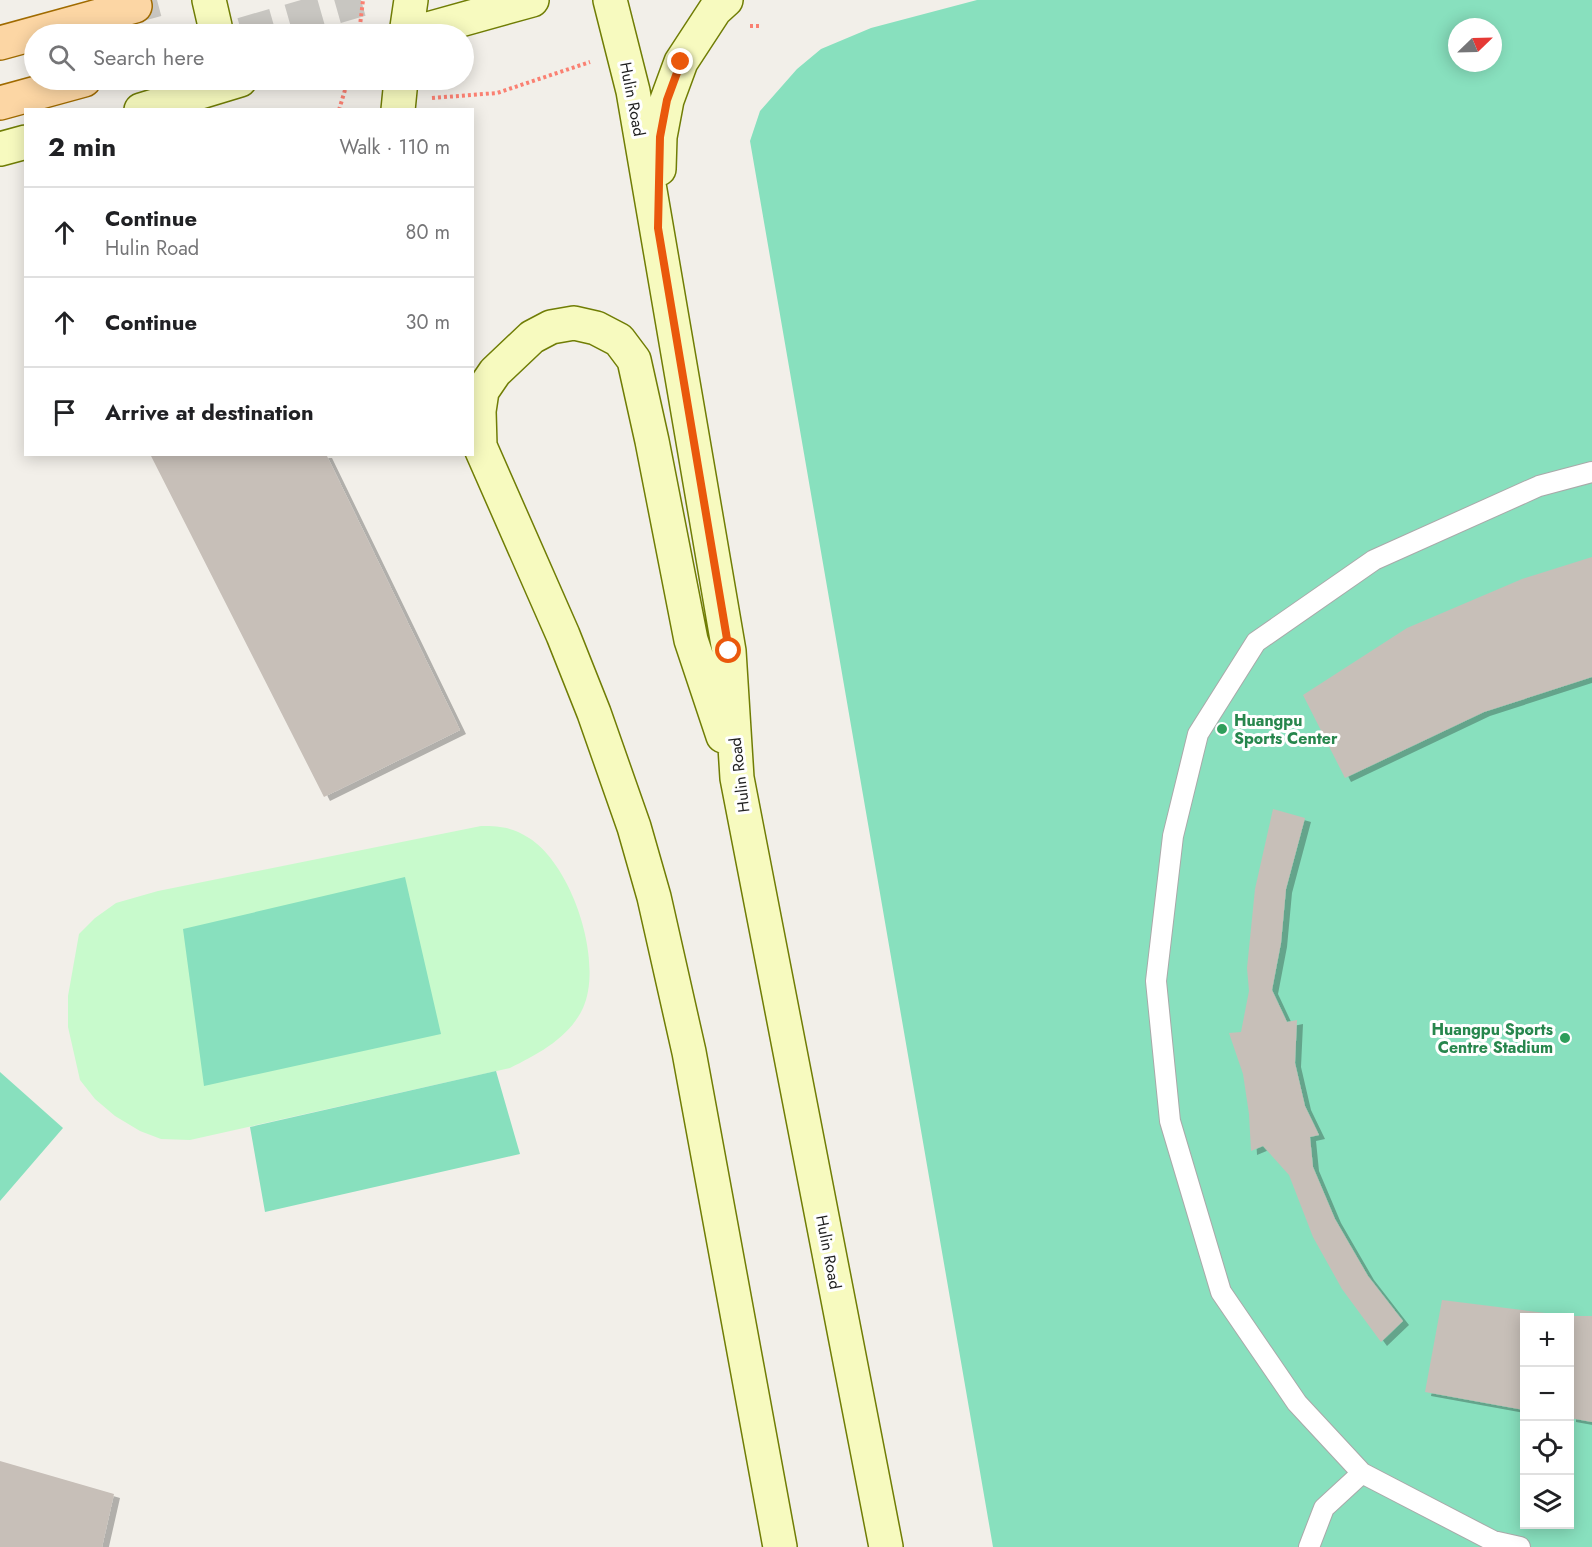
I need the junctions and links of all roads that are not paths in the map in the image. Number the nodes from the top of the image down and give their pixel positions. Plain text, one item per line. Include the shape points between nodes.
1 (209, 0) edge
2 (411, 0) edge
3 (532, 0) edge
4 (610, 0) edge
5 (726, 0) edge
6 (135, 6) dead end
7 (69, 24) edge
8 (215, 24) edge
9 (409, 24) edge
10 (444, 24) edge
11 (24, 36) edge
12 (0, 43) edge
13 (47, 90) edge
14 (206, 90) edge
15 (172, 100) edge
16 (0, 103) edge
17 (24, 143) edge
18 (0, 149) edge
19 (658, 228) junction
20 (475, 435) edge
21 (1592, 472) edge
22 (737, 778) junction
23 (1362, 1473) junction
24 (780, 1547) edge
25 (885, 1547) edge
26 (1309, 1547) edge
27 (1520, 1547) edge

1 - 8 main road
2 - 9 main road
3 - 10 main road
4 - 19 main road, Hulin Road via 624,51
5 - 19 main road via 715,10 681,62 667,100 660,137
6 - 7 main road
11 - 12 main road
13 - 16 main road
14 - 15 main road
17 - 18 main road
19 - 22 main road, Hulin Road via 729,651
20 - 22 main road via 482,391 495,372 532,337 551,327 574,323 596,328 619,340 634,360 691,640
20 - 24 main road via 594,713 654,897 689,1052
21 - 23 lane via 1539,486 1374,560 1256,642 1198,734 1173,837 1156,981 1173,1133 1221,1292 1297,1403
22 - 25 main road, Hulin Road
23 - 26 lane via 1324,1508
23 - 27 lane via 1493,1541

